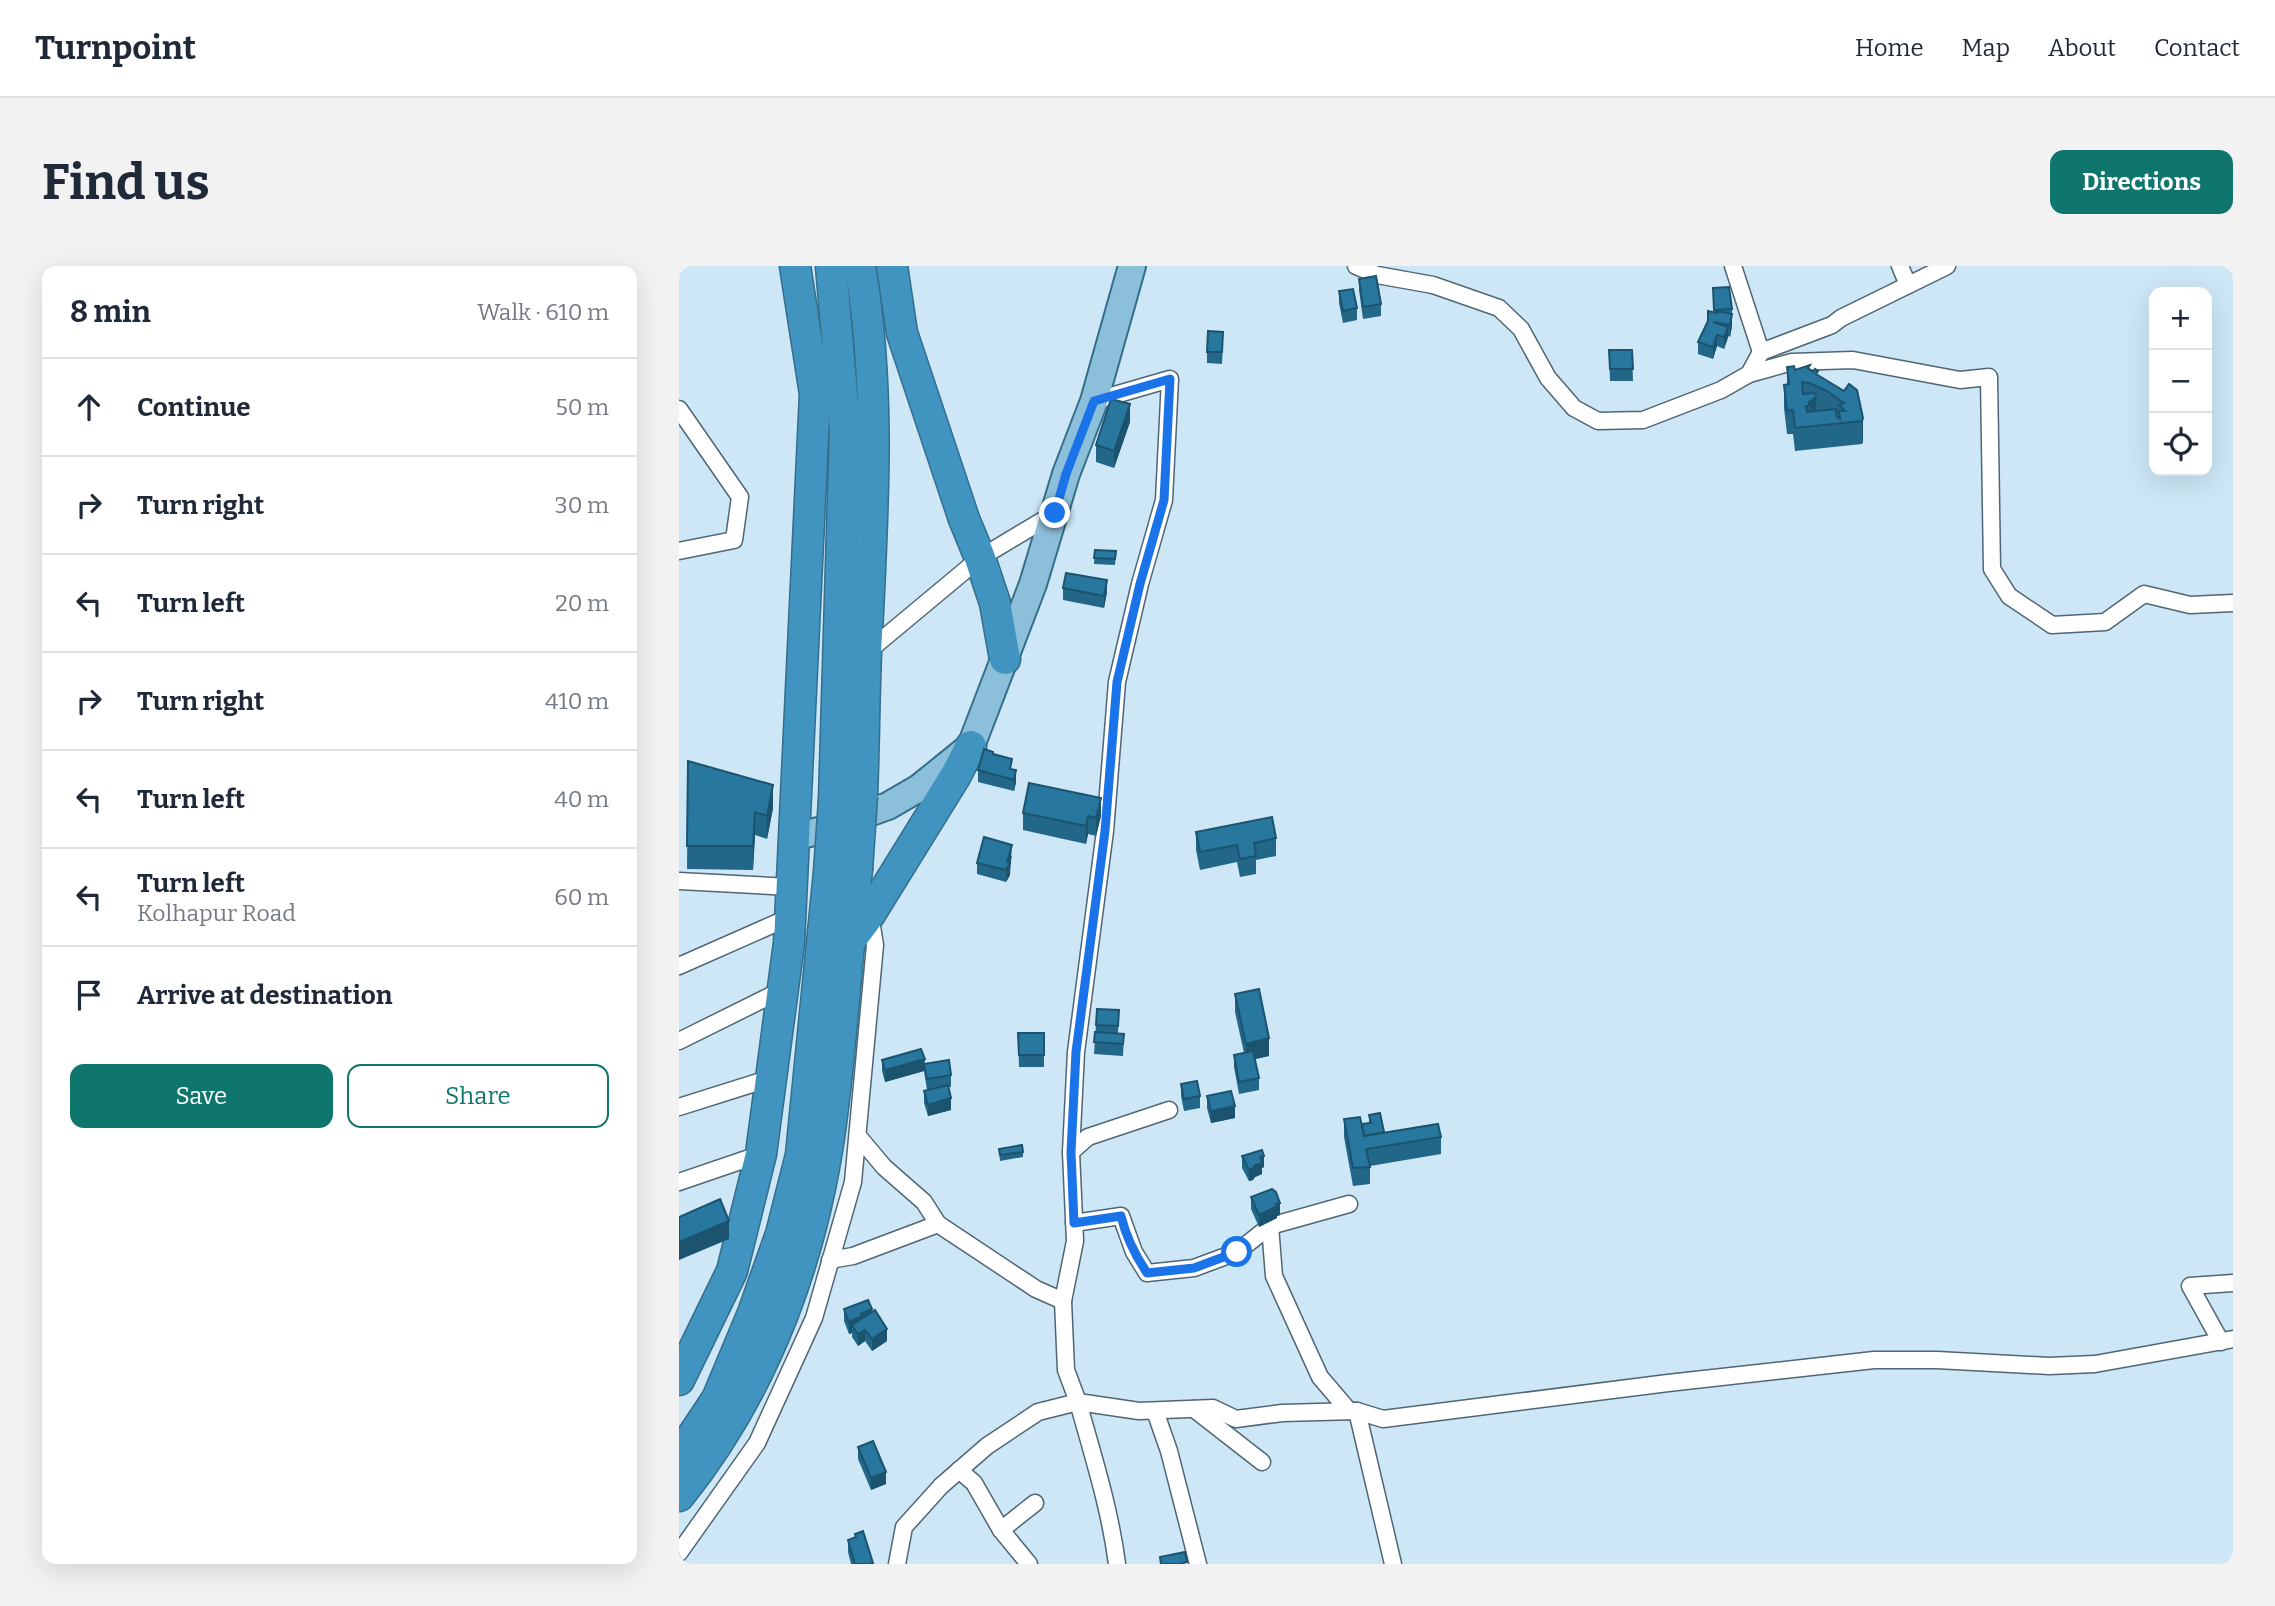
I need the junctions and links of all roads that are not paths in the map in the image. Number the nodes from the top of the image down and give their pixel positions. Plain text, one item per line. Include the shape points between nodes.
1 (795, 266) edge
2 (831, 266) edge
3 (860, 266) edge
4 (892, 266) edge
5 (1132, 266) edge
6 (1356, 266) edge
7 (1733, 266) edge
8 (1900, 266) edge
9 (1947, 266) edge
10 (1908, 285) junction
11 (1761, 352) junction
12 (1749, 374) junction
13 (1094, 401) junction
14 (679, 409) edge
15 (1055, 513) junction
16 (679, 551) edge
17 (980, 558) junction
18 (2233, 603) edge
19 (866, 653) junction
20 (1005, 659) junction
21 (971, 746) junction
22 (848, 798) junction
23 (794, 837) junction
24 (843, 871) junction
25 (679, 881) edge
26 (791, 887) junction
27 (870, 914) junction
28 (790, 917) junction
29 (848, 943) junction
30 (679, 966) edge
31 (782, 990) junction
32 (679, 1041) edge
33 (771, 1077) junction
34 (679, 1107) edge
35 (1169, 1110) dead end
36 (858, 1136) junction
37 (1071, 1152) junction
38 (761, 1154) junction
39 (679, 1182) edge
40 (1349, 1204) dead end
41 (1074, 1223) junction
42 (938, 1224) junction
43 (1270, 1226) junction
44 (831, 1260) junction
45 (2233, 1283) edge
46 (1063, 1301) junction
47 (2227, 1341) edge
48 (679, 1380) edge
49 (1078, 1402) junction
50 (1193, 1409) junction
51 (1154, 1411) junction
52 (1353, 1411) junction
53 (679, 1456) edge
54 (1262, 1461) dead end
55 (959, 1470) junction
56 (679, 1496) edge
57 (1035, 1503) dead end
58 (1001, 1530) junction
59 (679, 1553) edge
60 (897, 1564) edge
61 (1029, 1564) edge
62 (1117, 1564) edge
63 (1198, 1564) edge
64 (1393, 1564) edge

1 - 23 highway via 815,394
2 - 22 highway via 845,429
3 - 19 highway via 869,317 874,425
4 - 17 highway via 902,332
5 - 13 main road
6 - 12 street via 1499,308 1521,329 1548,378 1574,408 1598,421 1643,420 1721,390
7 - 11 street
8 - 10 street
9 - 10 street
10 - 11 street via 1832,325
11 - 12 street
12 - 18 street via 1792,362 1853,360 1960,380 1989,377 1992,569 2009,596 2052,625 2105,622 2144,594 2190,605
13 - 15 main road
13 - 37 street via 1170,379 1164,500 1117,682 1105,831 1076,1052
14 - 16 street via 740,497 734,540
15 - 17 street
15 - 20 main road
17 - 19 street
17 - 20 highway via 995,603
19 - 22 highway
20 - 21 main road
21 - 23 main road via 919,789 888,806
21 - 27 highway
22 - 24 highway, bridge
23 - 26 highway
24 - 29 highway
24 - 53 highway via 801,1155 781,1234 717,1399
25 - 26 street
26 - 28 highway
27 - 29 highway
27 - 36 street via 875,945
28 - 30 street
28 - 31 highway
29 - 56 highway via 833,1108 819,1194 800,1260 777,1332 743,1402
31 - 32 street
31 - 33 highway
33 - 34 street
33 - 38 highway
35 - 37 street via 1089,1137
36 - 42 street via 884,1167 924,1202
36 - 44 street via 853,1182
37 - 41 street
38 - 39 street
38 - 48 highway via 732,1271
40 - 43 street
41 - 43 street via 1121,1216 1133,1252 1147,1273 1194,1268 1237,1252
41 - 46 street via 1075,1241
42 - 44 street
42 - 46 street via 1036,1289
43 - 52 street via 1274,1276 1320,1377
44 - 59 street via 814,1318 757,1443
45 - 47 street via 2190,1286
46 - 49 street via 1066,1370
47 - 52 street via 2095,1364 1874,1360 1383,1419
49 - 51 street
49 - 55 street via 1038,1412
49 - 62 street
50 - 51 street
50 - 52 street via 1213,1408 1236,1419
50 - 54 street
51 - 63 street
52 - 64 street
55 - 58 street via 974,1483
55 - 60 street via 904,1527
57 - 58 street
58 - 61 street

